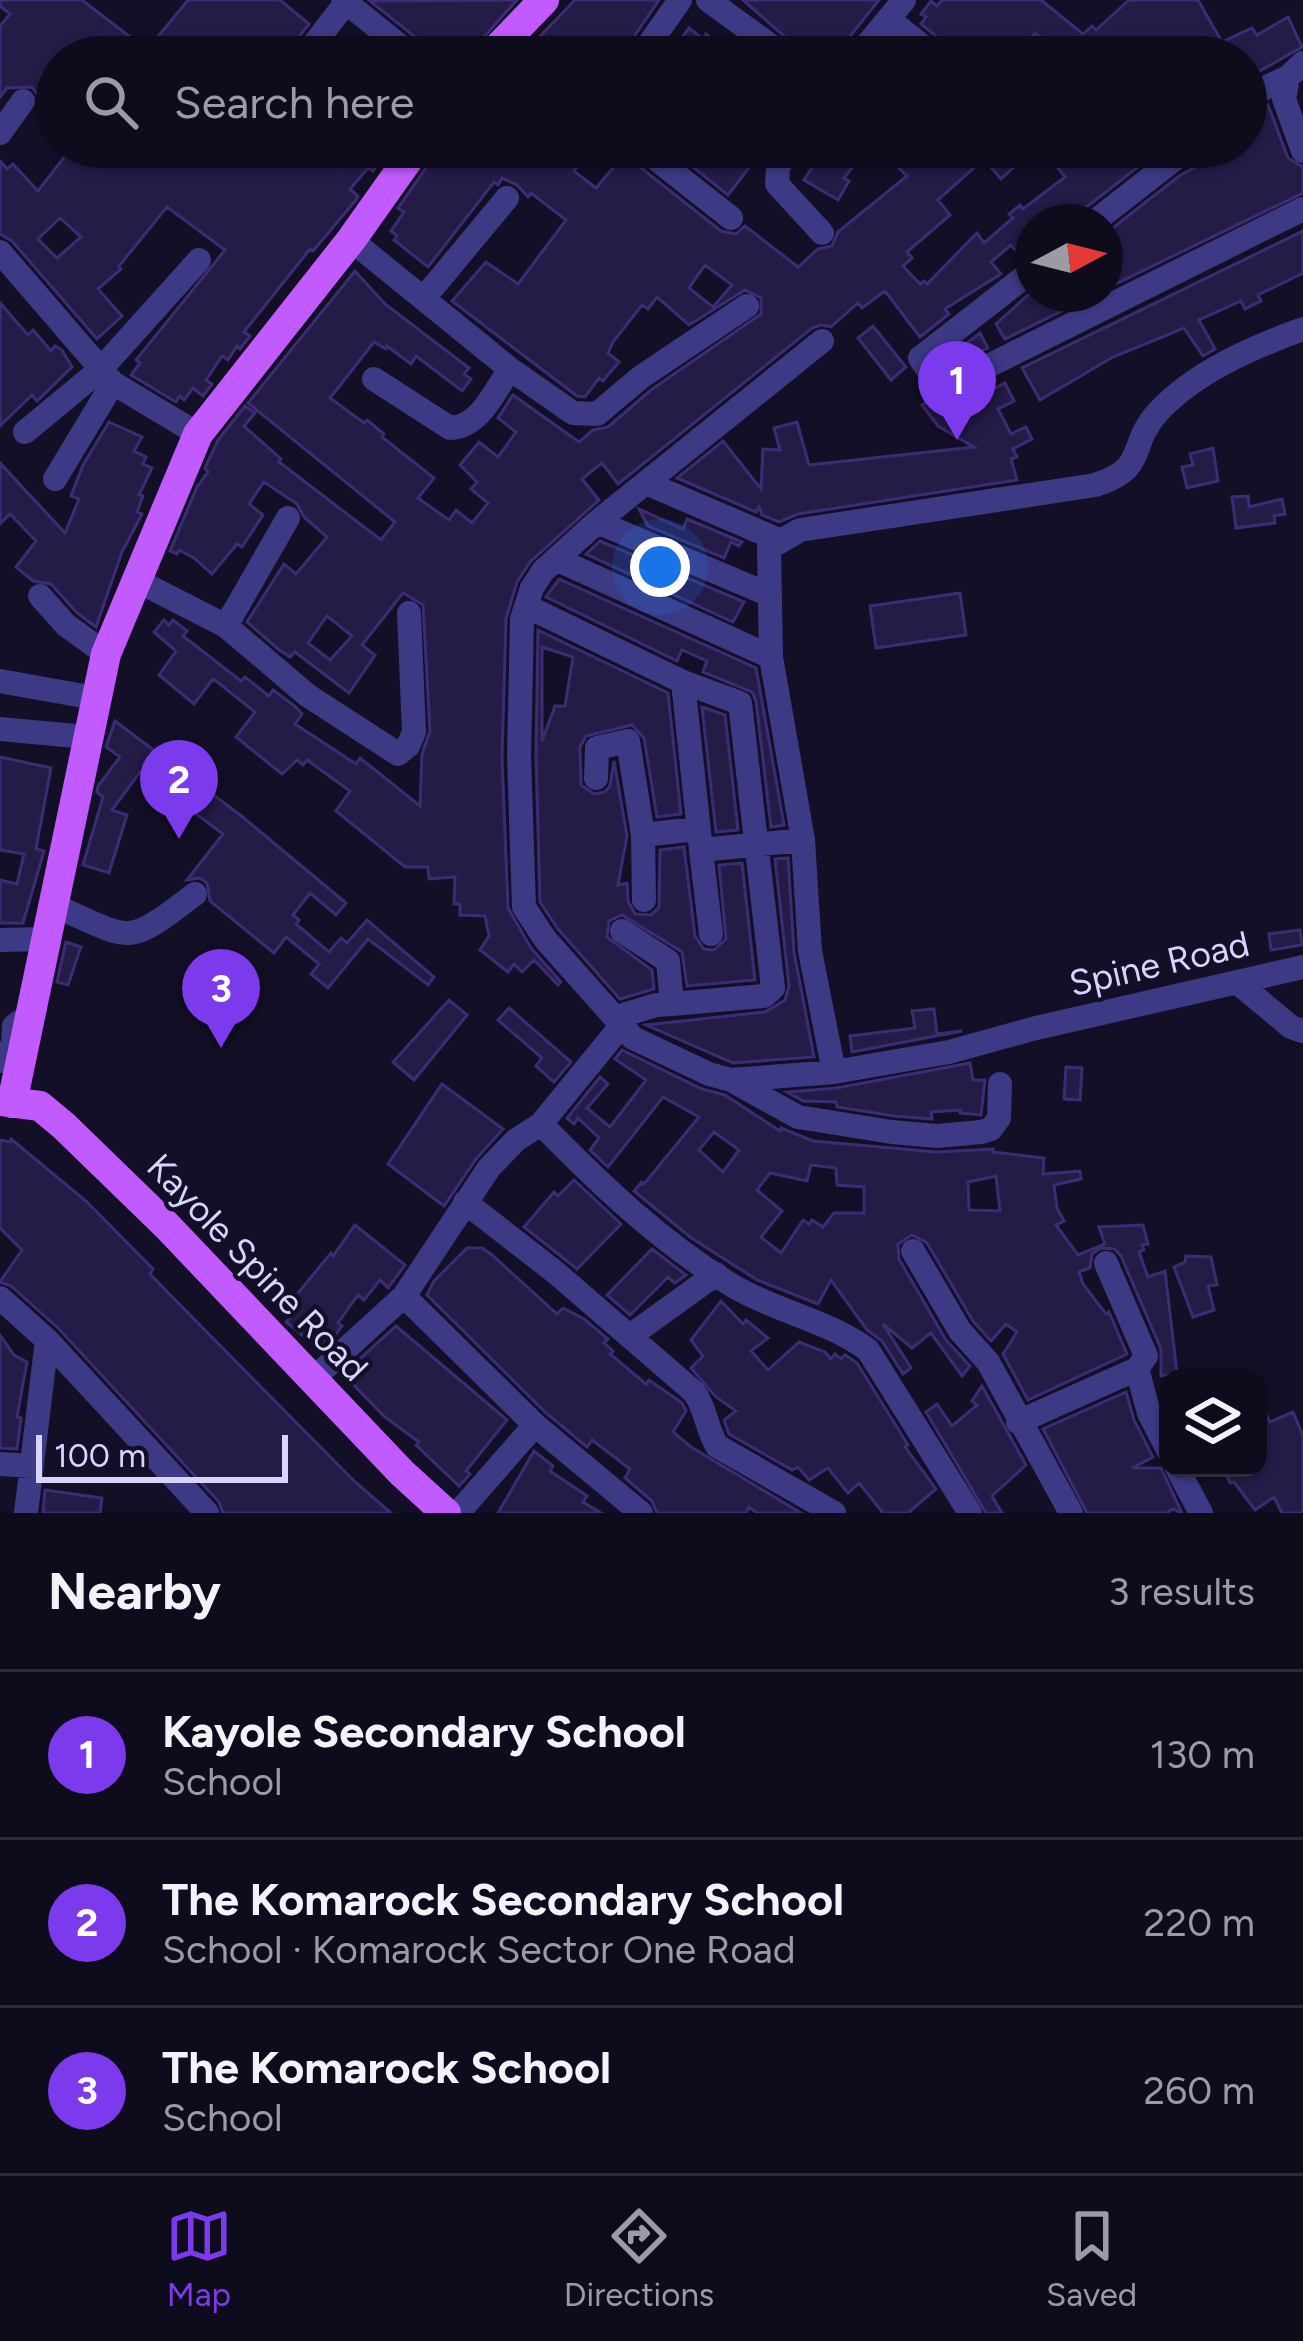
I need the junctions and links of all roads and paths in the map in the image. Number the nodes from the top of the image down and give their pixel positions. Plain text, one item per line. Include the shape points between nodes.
1 (544, 0) edge
2 (680, 0) edge
3 (346, 1) edge
4 (721, 3) edge
5 (896, 10) edge
6 (320, 36) edge
7 (388, 36) edge
8 (509, 36) edge
9 (655, 36) edge
10 (761, 36) edge
11 (874, 36) edge
12 (918, 36) edge
13 (1295, 70) edge
14 (1267, 85) edge
15 (23, 101) dead end
16 (0, 133) edge
17 (1303, 151) edge
18 (402, 168) edge
19 (667, 168) edge
20 (778, 168) edge
21 (1163, 168) edge
22 (507, 198) dead end
23 (1117, 204) edge
24 (1303, 209) edge
25 (730, 218) dead end
26 (822, 233) dead end
27 (351, 240) junction
28 (0, 252) edge
29 (199, 260) dead end
30 (1015, 284) edge
31 (424, 298) junction
32 (1123, 299) edge
33 (747, 306) dead end
34 (1096, 312) edge
35 (1303, 329) edge
36 (822, 341) dead end
37 (510, 369) junction
38 (107, 376) junction
39 (374, 379) dead end
40 (25, 432) dead end
41 (198, 434) junction
42 (55, 479) dead end
43 (646, 483) junction
44 (288, 518) dead end
45 (597, 522) junction
46 (779, 540) junction
47 (556, 559) junction
48 (138, 581) junction
49 (770, 595) junction
50 (40, 596) dead end
51 (526, 606) junction
52 (409, 613) dead end
53 (226, 626) junction
54 (106, 654) junction
55 (771, 657) junction
56 (0, 681) edge
57 (683, 682) junction
58 (94, 698) junction
59 (0, 729) edge
60 (86, 737) junction
61 (596, 778) dead end
62 (643, 836) junction
63 (698, 840) junction
64 (802, 840) junction
65 (756, 846) junction
66 (195, 894) dead end
67 (644, 900) dead end
68 (56, 907) junction
69 (622, 931) dead end
70 (711, 934) dead end
71 (48, 939) junction
72 (0, 940) edge
73 (1303, 968) edge
74 (1238, 982) junction
75 (672, 1004) junction
76 (619, 1021) junction
77 (16, 1023) edge
78 (1303, 1031) edge
79 (0, 1061) edge
80 (834, 1072) junction
81 (731, 1080) junction
82 (1000, 1084) dead end
83 (6, 1102) edge
84 (541, 1124) junction
85 (465, 1202) junction
86 (914, 1251) dead end
87 (1106, 1263) dead end
88 (716, 1274) junction
89 (404, 1296) junction
90 (0, 1298) edge
91 (630, 1336) junction
92 (47, 1340) junction
93 (1137, 1369) junction
94 (314, 1378) junction
95 (1018, 1422) junction
96 (535, 1425) junction
97 (1159, 1432) edge
98 (0, 1464) edge
99 (32, 1466) junction
100 (1182, 1477) edge
101 (26, 1513) edge
102 (207, 1513) edge
103 (446, 1513) edge
104 (458, 1513) edge
105 (641, 1513) edge
106 (834, 1513) edge
107 (970, 1513) edge
108 (1071, 1513) edge
109 (1201, 1513) edge

1 - 8 main road
2 - 9 street
3 - 6 street
3 - 7 street
4 - 10 street
5 - 11 street
5 - 12 street
13 - 14 street
13 - 17 street via 1284,99
15 - 16 street
18 - 27 main road
19 - 25 street
20 - 26 street via 777,184
21 - 23 street
22 - 31 street
24 - 32 street
27 - 31 street
27 - 41 main road
28 - 38 street
29 - 38 street
30 - 34 street via 920,358 938,382 946,387
31 - 37 street
33 - 37 street via 597,414 573,413
35 - 46 street via 1231,359 1170,400 1120,478 800,530
36 - 43 street
37 - 39 street via 472,424 458,428
38 - 40 street
38 - 41 street
38 - 42 street
41 - 48 main road
43 - 45 street
43 - 46 street
44 - 53 street
45 - 47 street
45 - 49 street
46 - 49 street via 769,548
47 - 51 street
47 - 55 street
48 - 53 street
48 - 54 main road
49 - 55 street
50 - 54 street
51 - 57 street
51 - 76 street via 519,756 524,907
52 - 53 street via 414,732 398,754 307,695
54 - 58 main road
55 - 64 street
56 - 58 street
57 - 63 street
57 - 65 street via 740,703
58 - 60 main road
59 - 60 street
60 - 68 main road
61 - 62 street via 597,748 628,741
62 - 63 street
62 - 67 street
63 - 65 street
63 - 70 street
64 - 65 street
64 - 80 street via 810,951
65 - 75 street via 773,988 764,996
66 - 68 street via 138,934
68 - 71 main road
69 - 75 street via 668,961
71 - 72 street
71 - 77 main road
73 - 74 street, Spine Road
74 - 78 street
74 - 80 street, Spine Road
75 - 76 street
76 - 81 street via 648,1046
76 - 84 street
77 - 79 street
77 - 83 main road
80 - 81 street, Spine Road
81 - 82 street via 813,1122 937,1136 991,1129
83 - 94 main road, Kayole Spine Road via 40,1106 64,1126
84 - 85 street via 516,1140
84 - 88 street via 615,1200
85 - 89 street
85 - 91 street
86 - 95 street
87 - 93 street via 1146,1356
88 - 91 street
88 - 107 street via 868,1350
89 - 94 street
89 - 96 street
90 - 92 street
91 - 106 street via 703,1403 718,1446
92 - 99 street
92 - 102 street
93 - 95 street
93 - 97 street
94 - 103 main road, Kayole Spine Road
95 - 108 street
96 - 104 street
96 - 105 street
98 - 99 street
99 - 101 street
100 - 109 street

